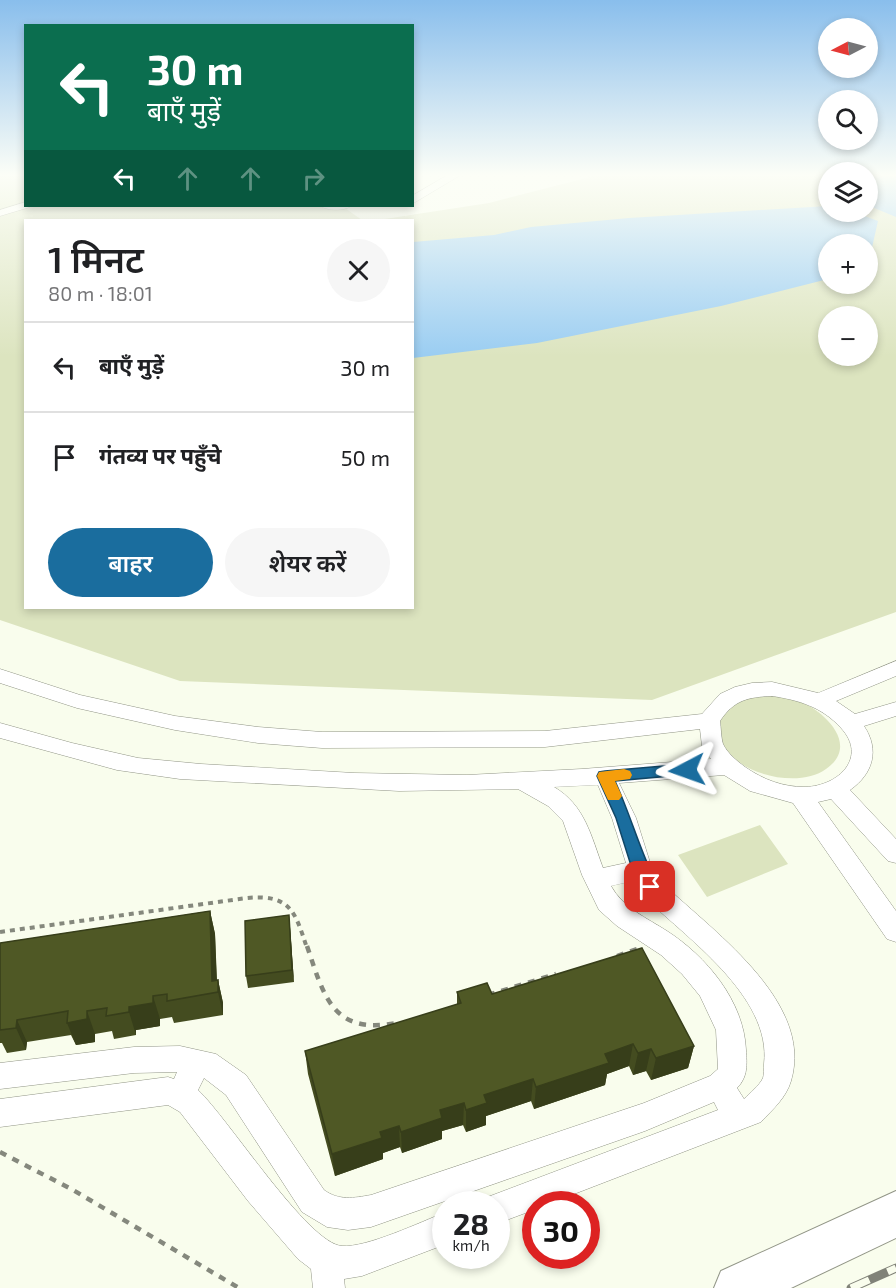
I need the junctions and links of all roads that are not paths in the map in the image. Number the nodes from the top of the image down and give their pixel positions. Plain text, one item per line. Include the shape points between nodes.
1 (896, 668) edge
2 (0, 676) edge
3 (819, 700) junction
4 (896, 709) edge
5 (709, 721) junction
6 (849, 723) junction
7 (0, 730) edge
8 (729, 767) junction
9 (605, 776) junction
10 (521, 781) junction
11 (836, 789) junction
12 (800, 795) junction
13 (896, 854) edge
14 (641, 870) junction
15 (597, 879) junction
16 (896, 931) edge
17 (731, 963) junction
18 (701, 979) junction
19 (197, 1062) junction
20 (0, 1076) edge
21 (720, 1086) junction
22 (181, 1095) junction
23 (0, 1113) edge
24 (738, 1116) junction
25 (510, 1204) edge
26 (889, 1218) edge
27 (432, 1233) edge
28 (328, 1274) edge
29 (738, 1288) edge

1 - 3 street
2 - 5 street via 77,701 145,717 258,735 322,740 545,739
3 - 5 street via 791,690 762,688 736,694 717,707
3 - 6 street
4 - 6 street
5 - 8 street via 713,746
6 - 11 street via 863,754 856,774
7 - 10 street via 118,762 207,773 358,781
8 - 9 street
8 - 12 street via 765,788
9 - 10 street
9 - 14 street
10 - 15 street via 566,807
11 - 12 street
11 - 13 street
12 - 16 street
14 - 15 street
14 - 17 street via 660,898
15 - 18 street via 604,898 617,913 661,941
17 - 18 street
17 - 24 street via 763,1000 778,1035 777,1081 751,1112
18 - 21 street via 725,1016 732,1042 732,1074
19 - 20 street via 134,1060
19 - 21 street via 236,1085 313,1201 327,1211 348,1214 370,1211 645,1117
19 - 22 street
21 - 24 street
22 - 23 street via 168,1091 141,1093
22 - 28 street
24 - 25 street
26 - 29 main road
27 - 28 street via 344,1263

